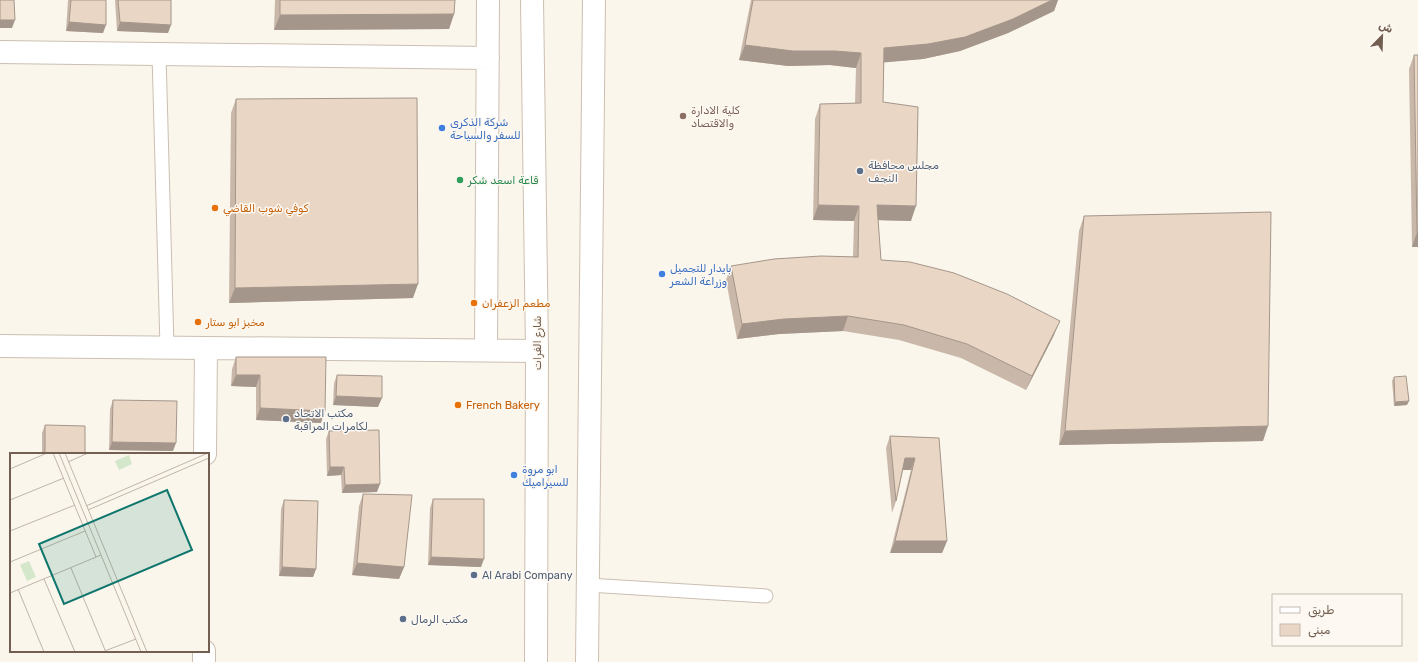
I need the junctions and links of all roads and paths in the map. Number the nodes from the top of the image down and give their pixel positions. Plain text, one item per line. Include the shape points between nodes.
1 (488, 0) edge
2 (532, 0) edge
3 (594, 0) edge
4 (0, 52) edge
5 (159, 54) junction
6 (488, 58) junction
7 (0, 346) edge
8 (167, 348) junction
9 (206, 348) junction
10 (486, 350) junction
11 (538, 351) junction
12 (205, 453) edge
13 (588, 585) junction
14 (766, 596) dead end
15 (536, 662) edge
16 (587, 662) edge

1 - 6 street
2 - 11 street, شارع الفرات
3 - 13 street
4 - 5 street
5 - 6 street
5 - 8 lane
6 - 10 street
7 - 8 street
8 - 9 street
9 - 10 street
9 - 12 street
10 - 11 street
11 - 15 street, شارع الفرات
13 - 14 lane
13 - 16 street

